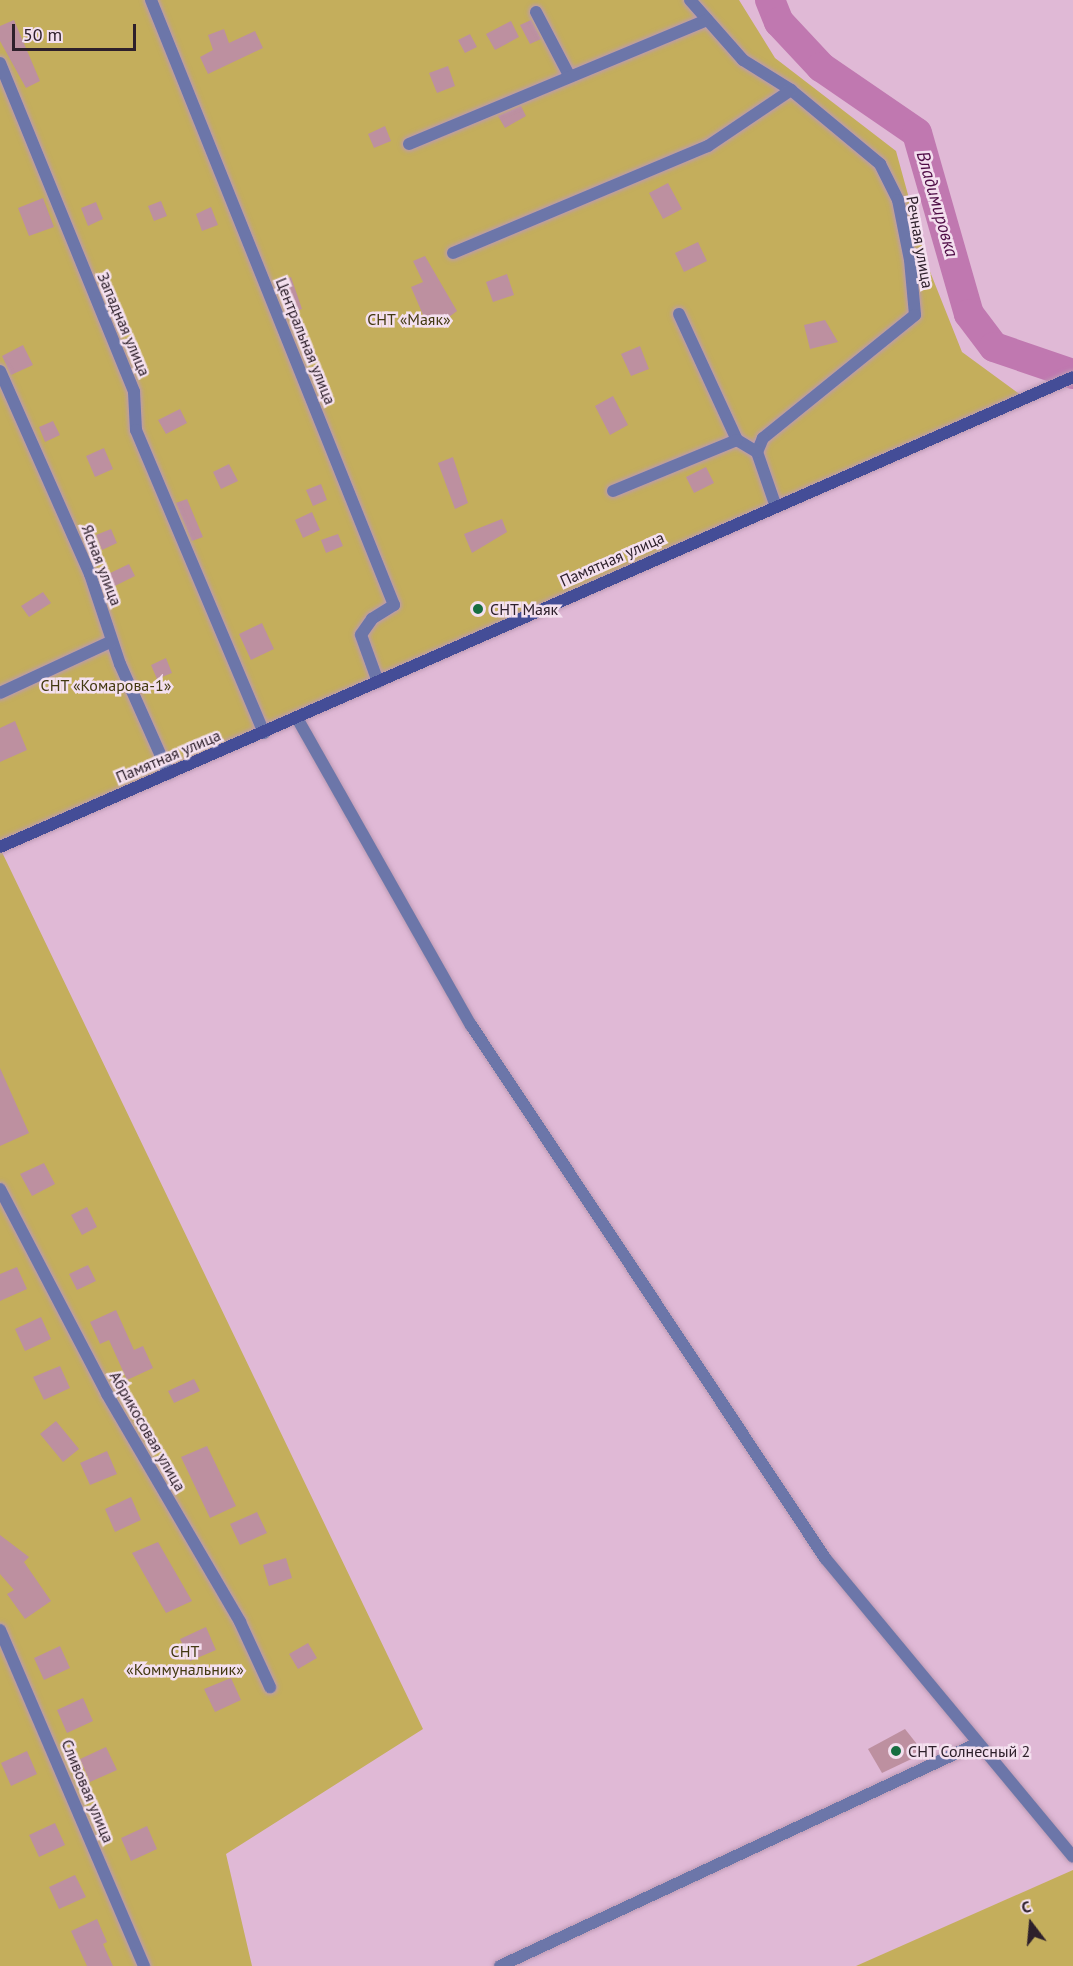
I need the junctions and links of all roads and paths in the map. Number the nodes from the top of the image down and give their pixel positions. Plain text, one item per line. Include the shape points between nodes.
1 (151, 0) edge
2 (690, 0) edge
3 (536, 12) dead end
4 (706, 20) junction
5 (0, 63) edge
6 (569, 75) junction
7 (791, 90) junction
8 (409, 144) dead end
9 (453, 253) dead end
10 (679, 314) dead end
11 (0, 371) edge
12 (1073, 376) edge
13 (737, 440) junction
14 (757, 452) junction
15 (613, 491) dead end
16 (775, 504) junction
17 (112, 641) junction
18 (378, 682) junction
19 (0, 693) edge
20 (297, 718) junction
21 (264, 733) junction
22 (169, 774) junction
23 (0, 847) edge
24 (0, 1189) edge
25 (0, 1629) edge
26 (270, 1687) dead end
27 (976, 1744) junction
28 (1073, 1857) edge
29 (144, 1966) edge
30 (500, 1966) edge

1 - 18 street, Центральная улица via 394,605 372,619 361,635
2 - 4 street, Речная улица
3 - 6 street
4 - 6 street
4 - 7 street, Речная улица via 743,60
5 - 21 street, Западная улица via 135,392 136,430
6 - 8 street
7 - 9 street via 708,146
7 - 14 street, Речная улица via 880,164 898,200 915,315 763,438
10 - 13 street
11 - 17 street, Ясная улица via 90,574
12 - 16 street, Памятная улица
13 - 14 street
13 - 15 street
14 - 16 street
16 - 18 street, Памятная улица
17 - 19 street
17 - 22 street, Ясная улица
18 - 20 street, Памятная улица
20 - 21 street, Памятная улица
20 - 27 street via 484,1045 825,1558
21 - 22 street, Памятная улица
22 - 23 street, Памятная улица
24 - 26 street, Абрикосовая улица via 107,1395 240,1622
25 - 29 street, Сливовая улица
27 - 28 street
27 - 30 street

